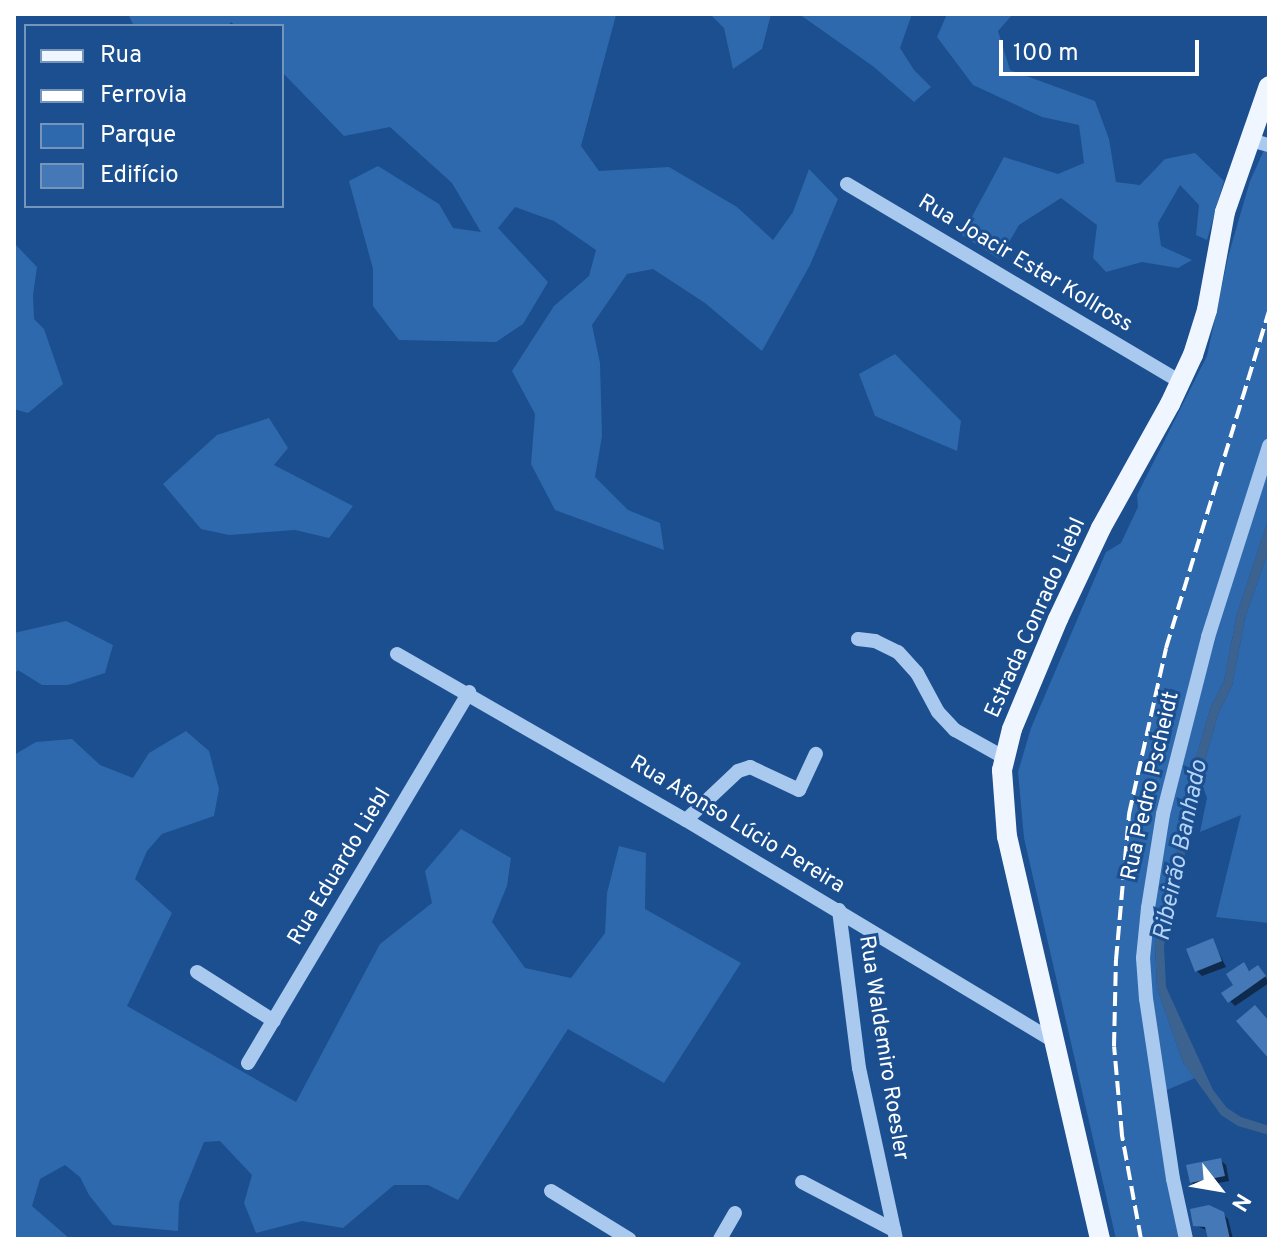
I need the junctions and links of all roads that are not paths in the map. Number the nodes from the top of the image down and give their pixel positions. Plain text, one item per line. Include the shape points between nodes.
1 (1269, 86) edge
2 (1260, 142) edge
3 (847, 184) dead end
4 (1181, 382) junction
5 (1269, 446) edge
6 (858, 639) dead end
7 (397, 654) dead end
8 (469, 692) junction
9 (816, 754) dead end
10 (1005, 758) junction
11 (686, 820) junction
12 (839, 910) junction
13 (197, 972) dead end
14 (274, 1021) junction
15 (1052, 1040) junction
16 (248, 1063) dead end
17 (802, 1182) dead end
18 (551, 1191) dead end
19 (735, 1213) dead end
20 (895, 1235) edge
21 (629, 1239) edge
22 (720, 1239) edge
23 (1100, 1239) edge
24 (1186, 1239) edge

1 - 2 main road, Estrada Conrado Liebl
2 - 4 main road, Estrada Conrado Liebl via 1220,232 1200,334
3 - 4 street, Rua Joacir Ester Kollross
4 - 10 main road, Estrada Conrado Liebl via 1074,583
5 - 24 street, Rua Pedro Pscheidt via 1208,637 1163,814 1148,908 1146,999
6 - 10 street via 898,652 955,730
7 - 8 street, Rua Afonso Lúcio Pereira
8 - 11 street, Rua Afonso Lúcio Pereira
8 - 14 street, Rua Eduardo Liebl
9 - 11 street via 799,790 750,767 738,771
10 - 15 main road, Estrada Conrado Liebl via 1005,827
11 - 12 street, Rua Afonso Lúcio Pereira
12 - 15 street, Rua Afonso Lúcio Pereira
12 - 20 street, Rua Waldemiro Roesler via 859,1068
13 - 14 street
14 - 16 street, Rua Eduardo Liebl
15 - 23 main road, Estrada Conrado Liebl
17 - 20 street
18 - 21 street
19 - 22 street

